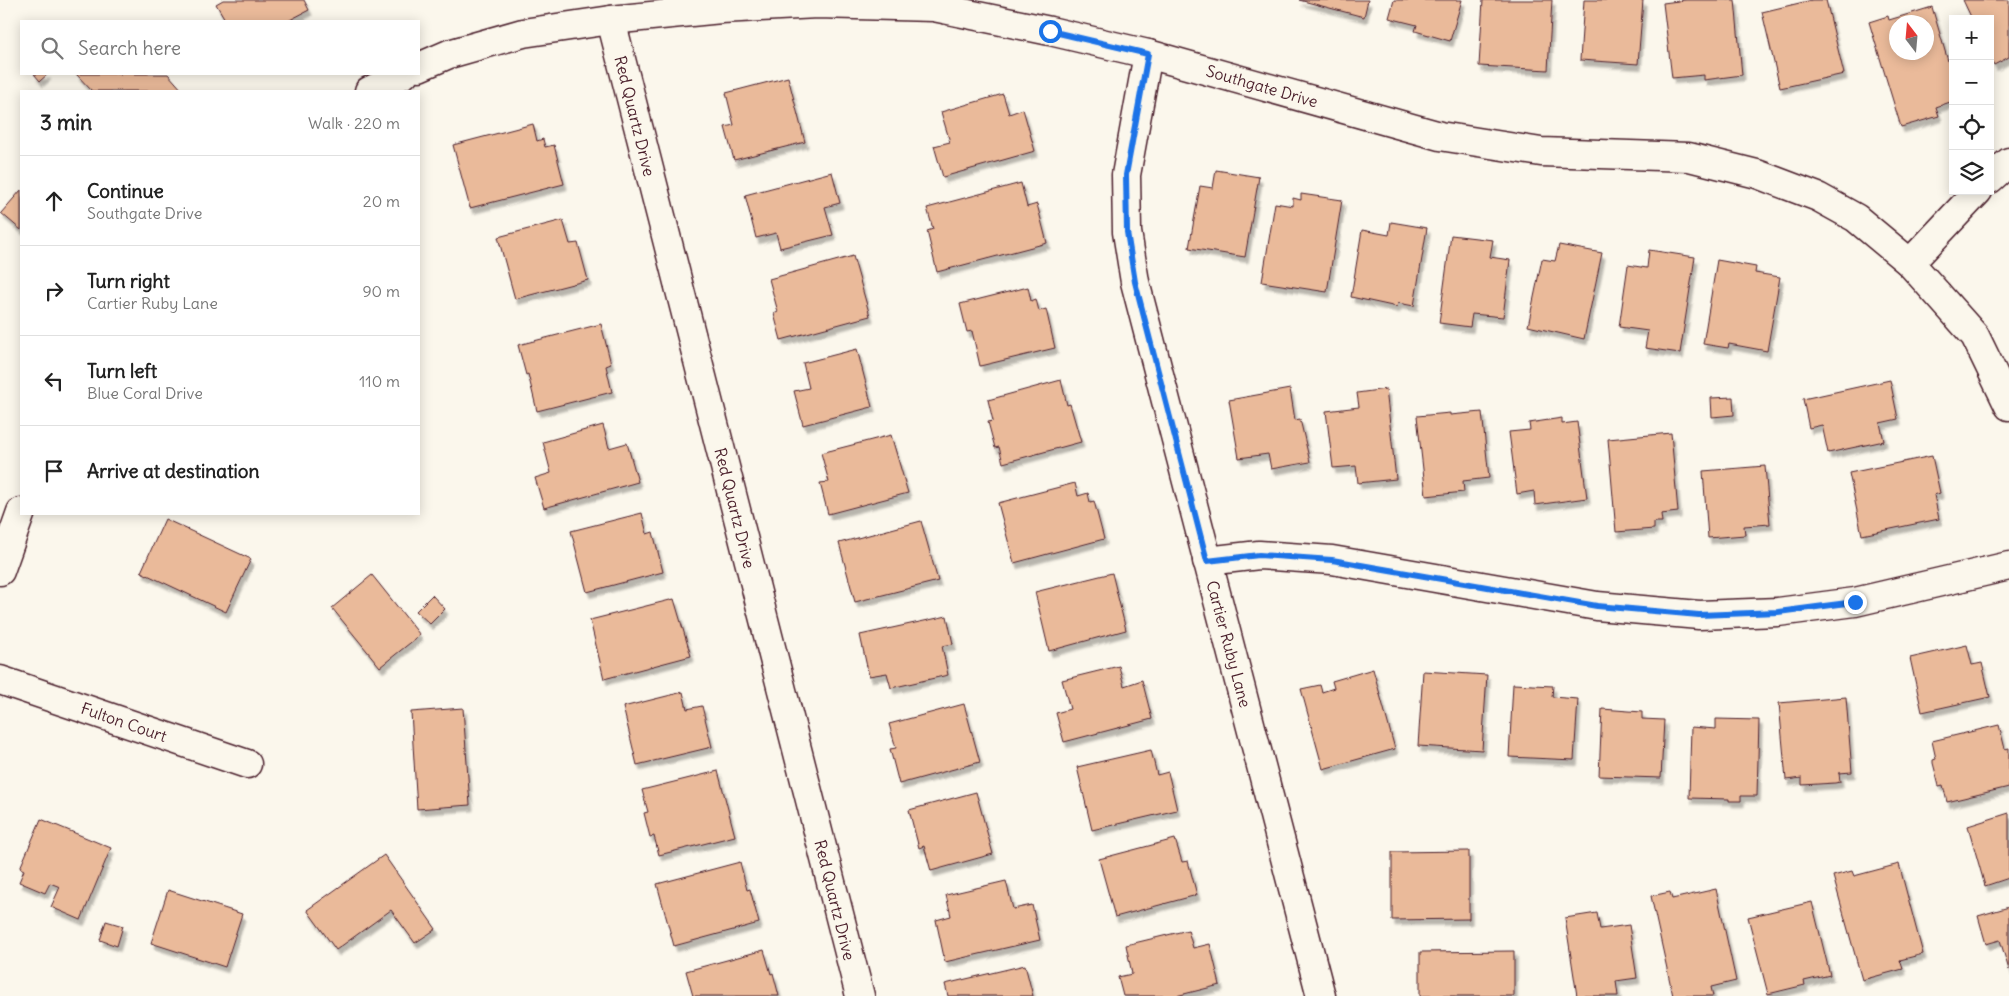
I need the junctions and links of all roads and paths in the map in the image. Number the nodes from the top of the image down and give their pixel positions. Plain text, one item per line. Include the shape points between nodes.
1 (611, 20) junction
2 (1148, 54) junction
3 (420, 67) edge
4 (402, 75) edge
5 (371, 90) edge
6 (2009, 162) edge
7 (1994, 175) edge
8 (1974, 195) edge
9 (1910, 263) junction
10 (2009, 406) edge
11 (20, 515) edge
12 (1207, 561) junction
13 (2009, 566) edge
14 (0, 571) edge
15 (0, 680) edge
16 (247, 764) dead end
17 (860, 996) edge
18 (1321, 996) edge

1 - 2 street, Southgate Drive via 817,4 934,7
1 - 3 street, Southgate Drive via 523,33 449,54
1 - 17 street, Red Quartz Drive
2 - 9 street, Southgate Drive via 1440,136 1541,152 1689,157 1757,174 1818,197 1856,218
2 - 12 street, Cartier Ruby Lane via 1126,175 1127,232 1135,282
4 - 5 street
6 - 7 street
8 - 9 street
9 - 10 street, Southgate Drive via 1975,336
11 - 14 street
12 - 13 street via 1259,555 1332,560 1597,606 1699,615 1778,612 1855,602
12 - 18 street, Cartier Ruby Lane
15 - 16 street, Fulton Court

